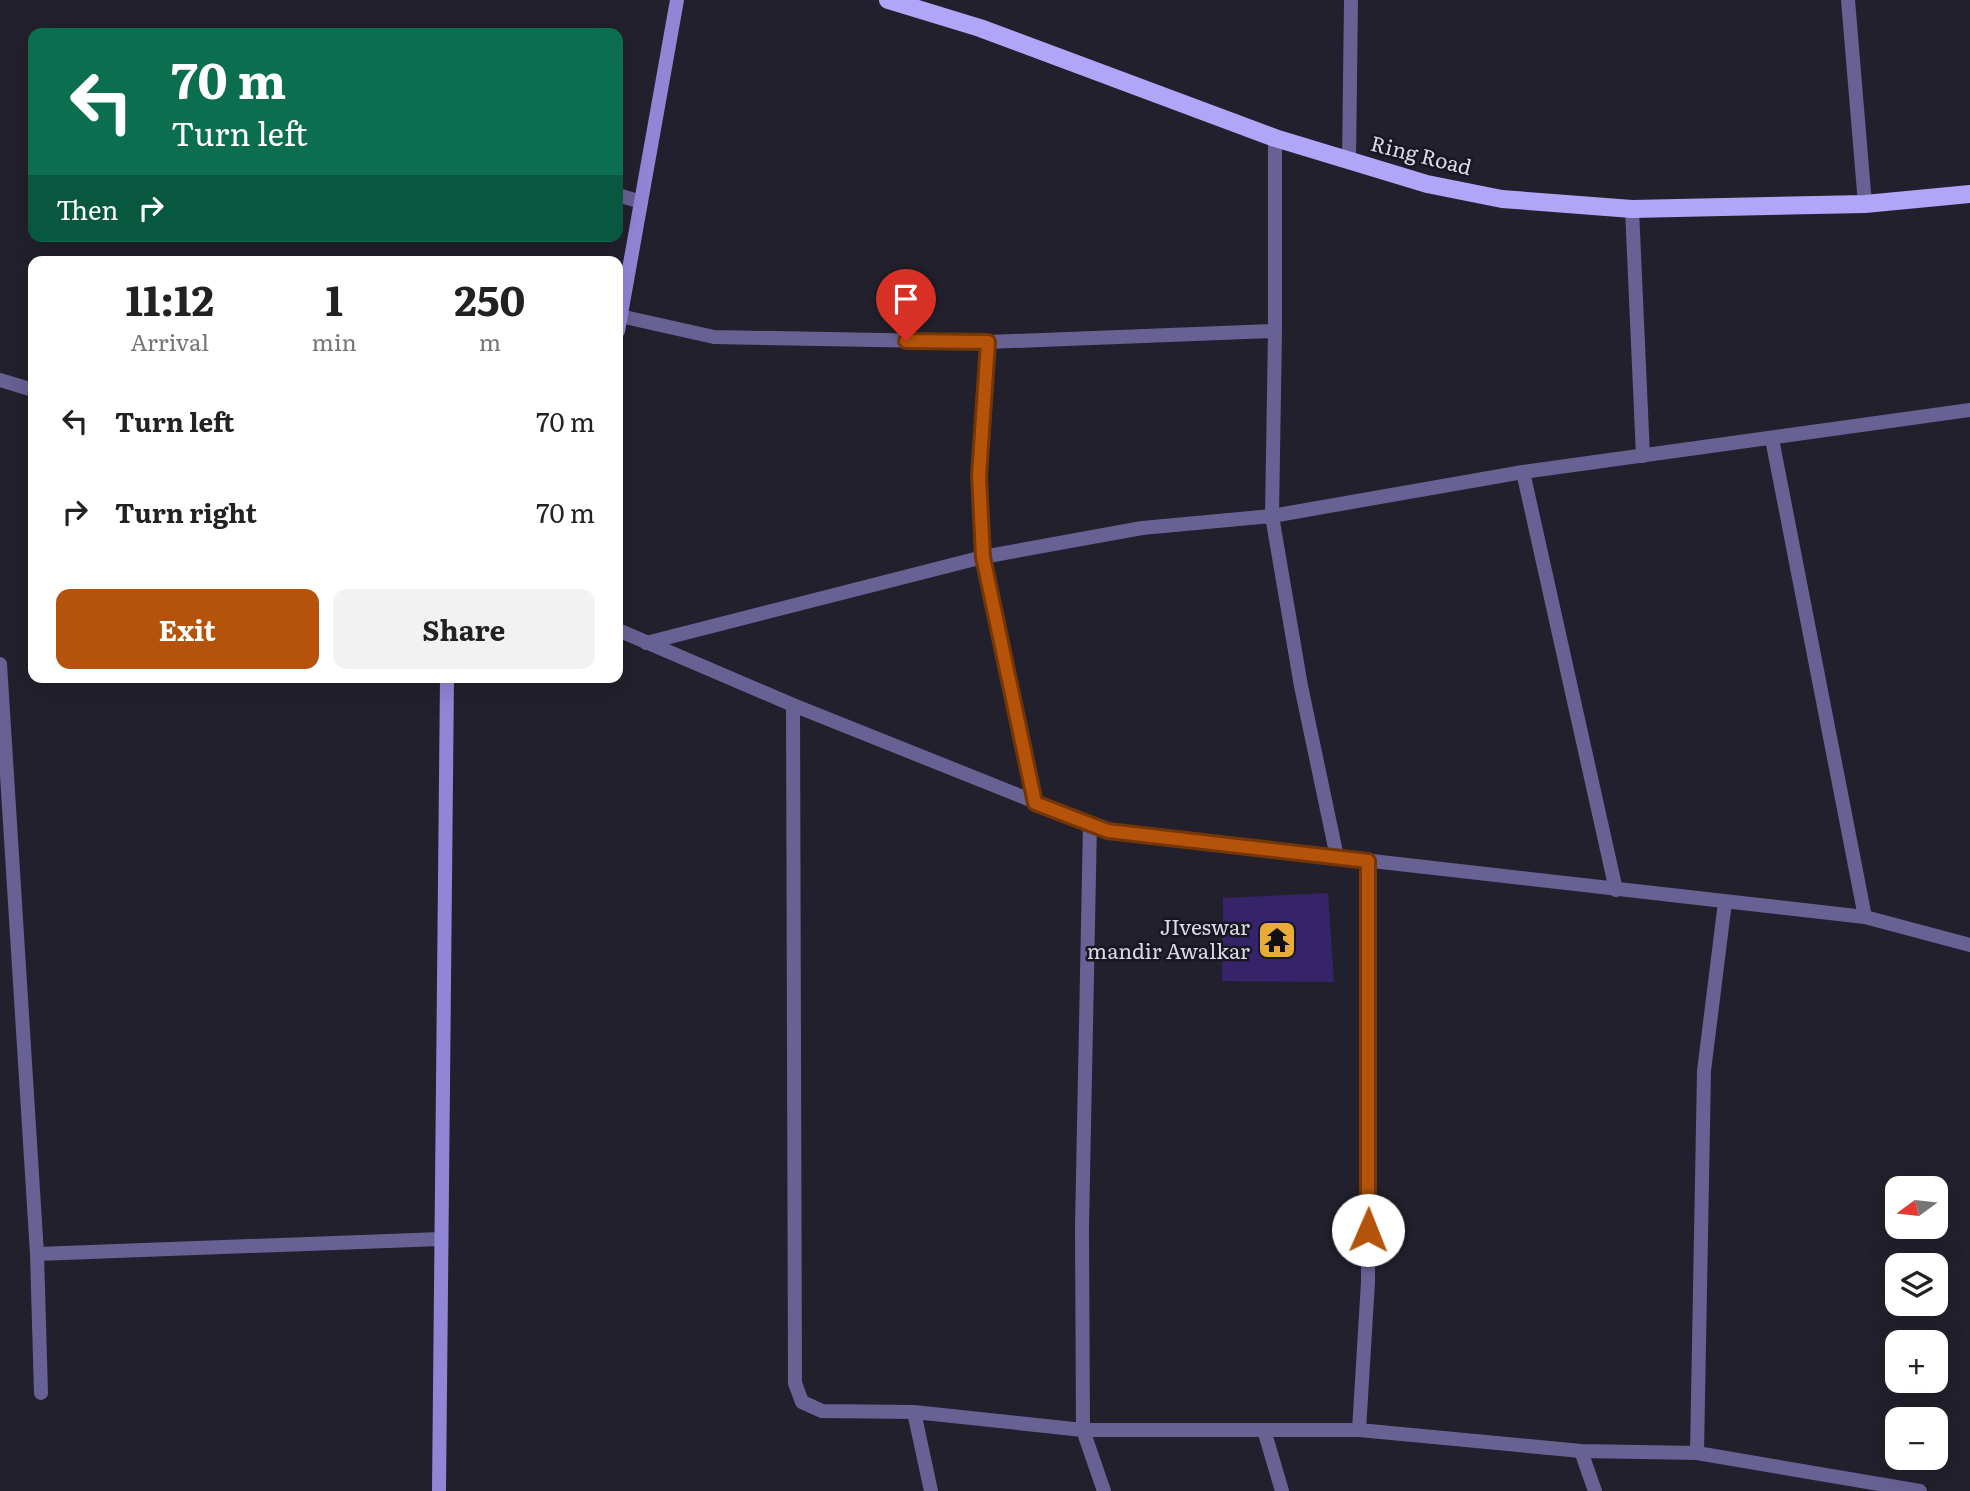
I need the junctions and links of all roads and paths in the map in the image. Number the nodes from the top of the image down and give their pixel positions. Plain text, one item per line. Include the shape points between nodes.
1 (677, 0) edge
2 (888, 0) edge
3 (1351, 0) edge
4 (1849, 0) edge
5 (1275, 138) junction
6 (1349, 160) junction
7 (1970, 194) edge
8 (623, 197) edge
9 (640, 202) junction
10 (1865, 204) junction
11 (1632, 209) junction
12 (623, 300) edge
13 (623, 324) edge
14 (1275, 331) junction
15 (988, 342) junction
16 (0, 380) edge
17 (28, 388) edge
18 (1970, 410) edge
19 (1772, 439) junction
20 (1643, 456) junction
21 (1523, 472) junction
22 (1272, 516) junction
23 (983, 557) junction
24 (623, 632) edge
25 (646, 643) junction
26 (0, 664) edge
27 (447, 683) edge
28 (793, 705) junction
29 (1035, 803) junction
30 (1090, 823) junction
31 (1337, 857) junction
32 (1368, 861) junction
33 (1616, 890) junction
34 (1725, 902) junction
35 (1865, 918) junction
36 (1970, 945) edge
37 (441, 1239) junction
38 (37, 1254) junction
39 (41, 1393) dead end
40 (914, 1412) junction
41 (1083, 1430) junction
42 (1264, 1430) junction
43 (1359, 1430) junction
44 (1581, 1451) junction
45 (1698, 1453) junction
46 (1905, 1489) edge
47 (439, 1491) edge
48 (930, 1491) edge
49 (1104, 1491) edge
50 (1282, 1491) edge
51 (1595, 1491) edge
52 (1920, 1491) edge

1 - 9 street
2 - 5 main road, Ring Road via 980,28
3 - 6 street
4 - 10 street
5 - 6 main road, Ring Road
5 - 14 street
6 - 11 main road, Ring Road via 1427,184 1502,199
7 - 10 main road, Ring Road
8 - 9 street
9 - 12 street
10 - 11 main road, Ring Road
11 - 20 street
13 - 15 street via 714,337
14 - 15 street
14 - 22 street
15 - 23 street via 979,476
16 - 17 street
18 - 19 street
19 - 20 street
19 - 35 street
20 - 21 street
21 - 22 street
21 - 33 street
22 - 23 street via 1142,528
22 - 31 street
23 - 25 street
23 - 29 street
24 - 25 street
25 - 28 street
26 - 38 street
27 - 37 street
28 - 29 street
28 - 40 street via 795,1383 802,1402 822,1411
29 - 30 street
30 - 31 street via 1108,831
30 - 41 street
31 - 32 street
32 - 33 street
32 - 43 street via 1368,1282
33 - 34 street
34 - 35 street
34 - 45 street via 1704,1071
35 - 36 street
37 - 38 street
37 - 47 street
38 - 39 street
40 - 41 street
40 - 48 street
41 - 42 street
41 - 49 street
42 - 43 street
42 - 50 street
43 - 44 street
44 - 45 street
44 - 51 street
45 - 46 street
46 - 52 street

